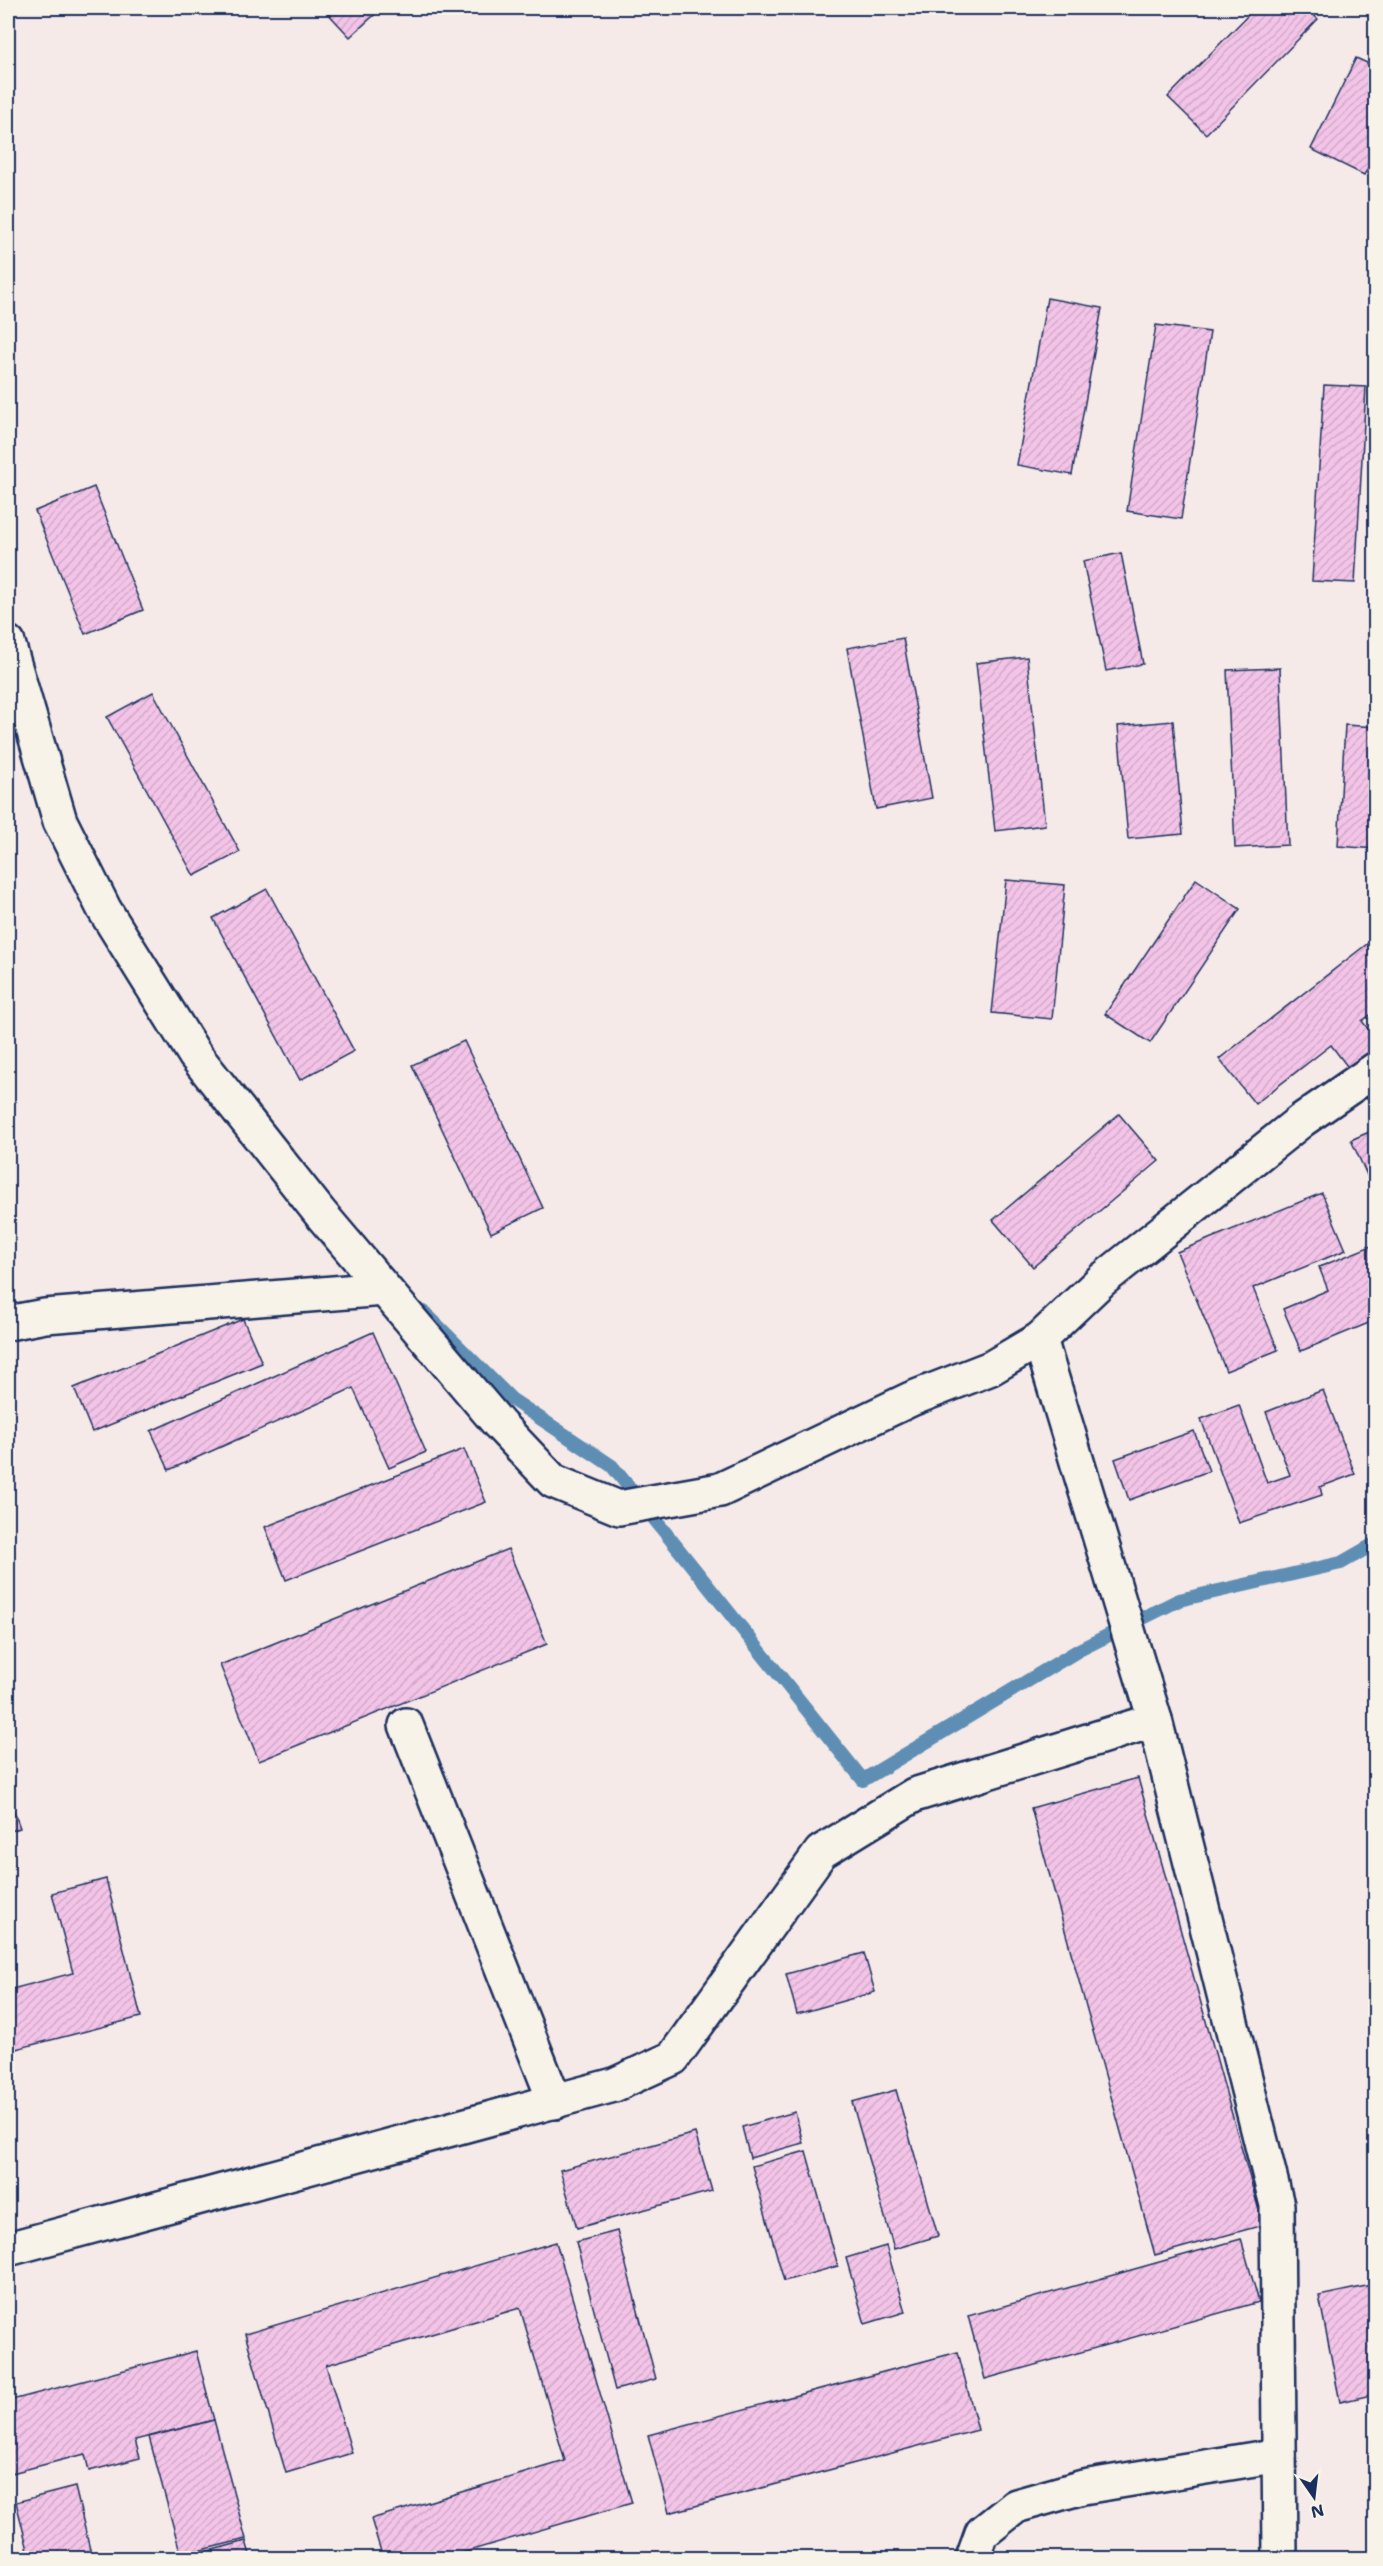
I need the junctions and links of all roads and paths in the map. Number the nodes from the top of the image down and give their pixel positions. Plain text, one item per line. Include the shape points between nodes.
1 (8, 643) edge
2 (1376, 1069) edge
3 (384, 1289) junction
4 (8, 1323) edge
5 (1040, 1339) junction
6 (1155, 1720) junction
7 (406, 1725) dead end
8 (555, 2102) junction
9 (8, 2249) edge
10 (1279, 2455) junction
11 (972, 2559) edge
12 (1280, 2559) edge

1 - 3 street via 60,821 104,909 195,1055
2 - 5 street via 1302,1120 1102,1280
3 - 4 street via 45,1316
3 - 5 street via 553,1481 619,1508 720,1490 911,1399 992,1368
5 - 6 street
6 - 8 street via 914,1795 821,1852 673,2058 614,2085
6 - 10 street via 1277,2205
7 - 8 street
8 - 9 street
10 - 11 street via 1083,2487 1016,2506 982,2533
10 - 12 street

